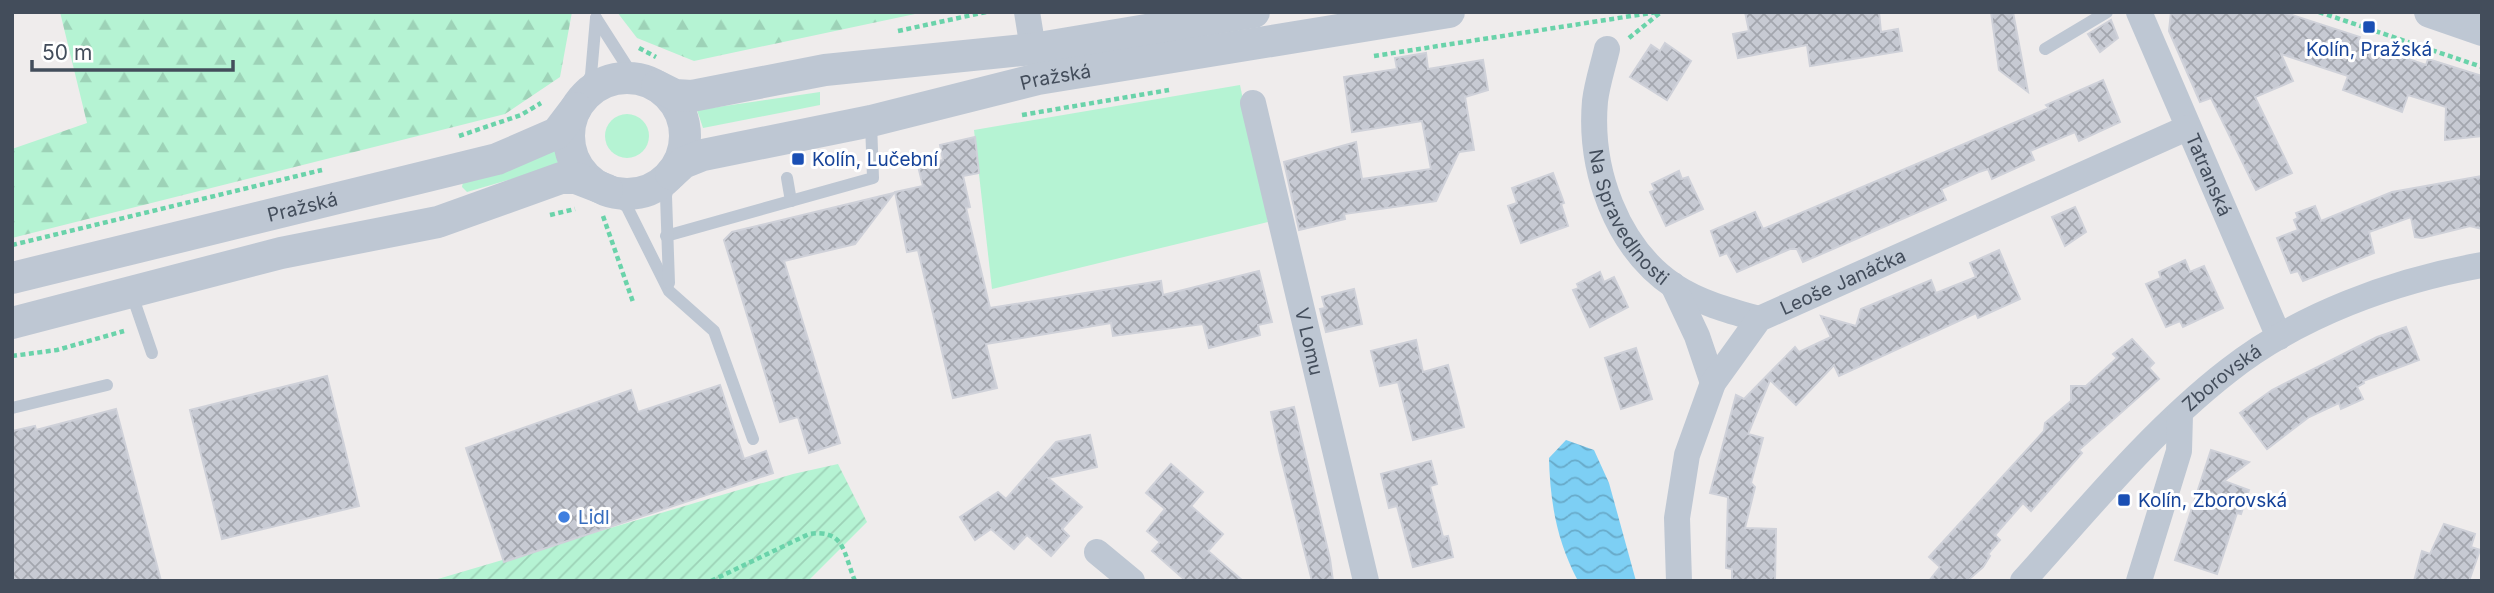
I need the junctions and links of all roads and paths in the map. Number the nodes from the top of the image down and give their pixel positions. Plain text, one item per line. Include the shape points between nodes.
1 (986, 12) edge
2 (1027, 12) edge
3 (1254, 12) edge
4 (1449, 12) edge
5 (1659, 12) edge
6 (2107, 12) edge
7 (2138, 12) edge
8 (2319, 12) edge
9 (2430, 12) edge
10 (2482, 30) edge
11 (605, 32) junction
12 (887, 33) dead end
13 (1033, 49) junction
14 (1607, 49) joint
15 (2045, 49) dead end
16 (1369, 57) dead end
17 (2482, 67) edge
18 (656, 76) junction
19 (546, 100) dead end
20 (1253, 103) dead end
21 (576, 108) junction
22 (872, 121) junction
23 (2187, 128) junction
24 (446, 140) dead end
25 (333, 168) dead end
26 (671, 174) junction
27 (787, 178) dead end
28 (791, 201) junction
29 (606, 205) junction
30 (666, 236) junction
31 (12, 245) edge
32 (2482, 265) edge
33 (12, 278) edge
34 (1673, 285) junction
35 (669, 291) junction
36 (131, 292) junction
37 (633, 302) dead end
38 (1759, 319) junction
39 (12, 323) edge
40 (142, 324) junction
41 (2279, 337) junction
42 (152, 353) dead end
43 (12, 356) edge
44 (1713, 383) junction
45 (107, 385) dead end
46 (12, 408) edge
47 (2180, 415) junction
48 (753, 439) dead end
49 (1097, 552) dead end
50 (710, 581) edge
51 (855, 581) edge
52 (1132, 581) edge
53 (1366, 581) edge
54 (1679, 581) edge
55 (2023, 581) edge
56 (2138, 581) edge

1 - 12 path
2 - 13 street
3 - 13 street, Pražská
4 - 22 street, Pražská via 1038,79
5 - 14 path via 1635,35
5 - 16 path
6 - 15 lane
7 - 23 street, Tatranská
8 - 17 path
9 - 10 street
11 - 18 lane via 628,68
11 - 18 path via 620,30 637,46
11 - 21 lane via 596,18 591,75
13 - 18 street, Pražská via 825,70 692,96 675,95
14 - 34 street, Na Spravedlnosti via 1595,102 1610,205 1635,249
18 - 21 street via 602,83
18 - 26 street via 684,122 685,145
19 - 24 path via 521,115
20 - 53 street, V Lomu
21 - 29 street via 569,130 574,158
21 - 33 street, Pražská via 557,133 497,159
22 - 26 street, Pražská via 703,155
22 - 28 lane via 873,178
23 - 38 street, Leoše Janáčka
23 - 41 street, Tatranská
25 - 31 path
26 - 29 street via 645,191
26 - 30 lane
27 - 28 lane
28 - 30 lane
29 - 35 lane via 631,213
29 - 36 street via 576,178 561,178 438,222 281,253
29 - 37 path
30 - 35 lane
32 - 41 street, Zborovská via 2440,272 2385,290
34 - 38 street, Na Spravedlnosti via 1706,302
34 - 44 street
35 - 48 lane via 714,331
36 - 39 street
36 - 40 lane
38 - 44 street, Leoše Janáčka
40 - 42 lane
40 - 43 path via 57,350
41 - 47 street, Zborovská via 2230,369
44 - 54 street, Leoše Janáčka via 1680,489
45 - 46 lane
47 - 55 street, Zborovská
47 - 56 street via 2179,451
49 - 52 street
50 - 51 path via 809,534 826,531 837,537

